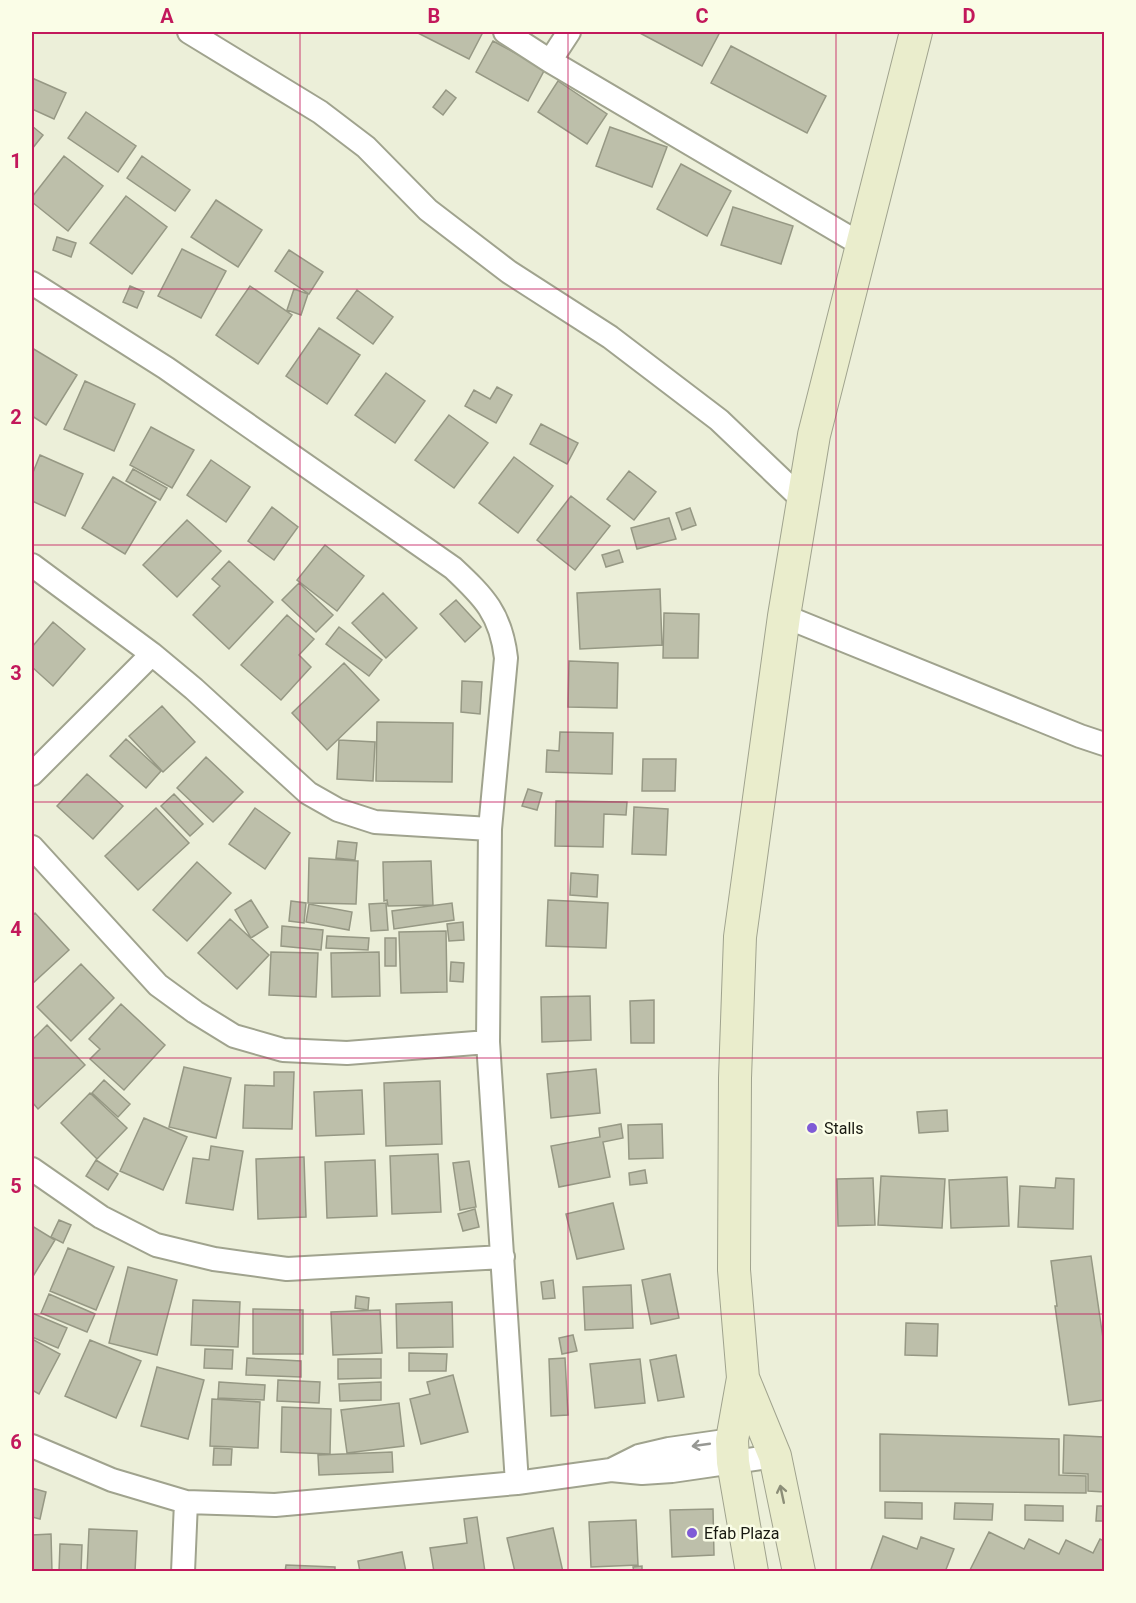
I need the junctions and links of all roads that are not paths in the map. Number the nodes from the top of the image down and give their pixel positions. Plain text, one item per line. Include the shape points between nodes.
1 (189, 32) edge
2 (505, 32) edge
3 (568, 32) edge
4 (916, 32) edge
5 (550, 61) junction
6 (862, 245) junction
7 (32, 283) edge
8 (803, 500) junction
9 (32, 565) edge
10 (784, 616) junction
11 (152, 654) junction
12 (1104, 744) edge
13 (32, 774) edge
14 (490, 829) junction
15 (32, 848) edge
16 (488, 1042) junction
17 (32, 1169) edge
18 (503, 1257) junction
19 (743, 1378) junction
20 (32, 1446) edge
21 (733, 1451) junction
22 (775, 1456) junction
23 (518, 1483) junction
24 (186, 1502) junction
25 (183, 1572) edge
26 (752, 1572) edge
27 (799, 1572) edge

1 - 8 street via 320,112 366,147 437,217 509,272 610,337 719,420
2 - 5 street
3 - 5 street
4 - 6 street
5 - 6 street
6 - 8 street via 814,435
7 - 14 street via 166,368 443,561 478,591 497,619 506,658
8 - 10 street
9 - 11 street
10 - 12 street
10 - 19 street via 740,937 734,1270
11 - 13 street
11 - 14 street via 308,793 339,810 375,822
14 - 16 street
15 - 16 street via 158,985 234,1036 283,1050 347,1053
16 - 18 street
17 - 18 street via 101,1218 156,1245 214,1260 287,1269
18 - 23 street
19 - 21 street
19 - 22 street
20 - 24 street via 112,1480
21 - 22 street
21 - 23 street via 642,1473 611,1470
21 - 26 street
27 -> 22 street
23 - 24 street via 275,1505
24 - 25 street

